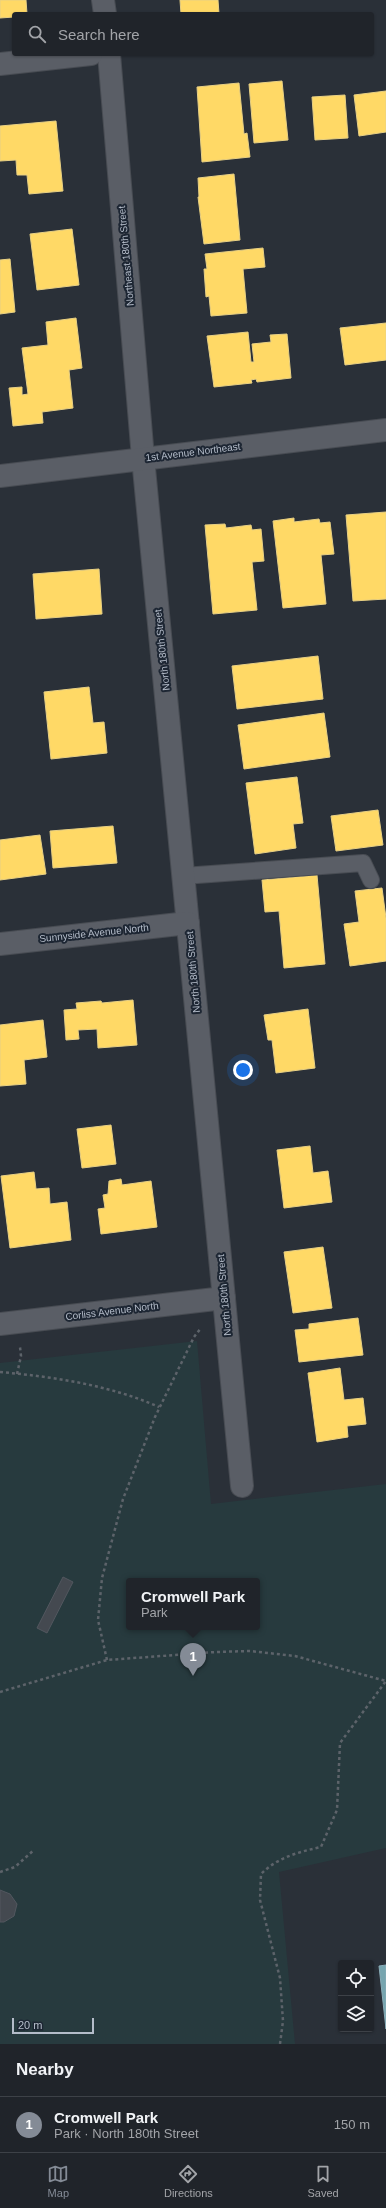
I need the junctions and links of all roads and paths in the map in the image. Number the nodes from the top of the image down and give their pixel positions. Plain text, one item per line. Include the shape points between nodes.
1 (103, 0) edge
2 (104, 12) edge
3 (73, 56) edge
4 (109, 56) edge
5 (0, 64) edge
6 (386, 430) edge
7 (143, 458) junction
8 (0, 476) edge
9 (183, 876) junction
10 (371, 880) dead end
11 (188, 923) junction
12 (0, 944) edge
13 (224, 1298) junction
14 (0, 1324) edge
15 (0, 1372) edge
16 (159, 1407) junction
17 (242, 1486) dead end
18 (106, 1660) junction
19 (386, 1681) edge
20 (0, 1692) edge
21 (34, 1850) dead end
22 (0, 1872) edge
23 (280, 2044) edge

1 - 2 street
3 - 5 street
4 - 7 street, Northeast 180th Street
6 - 7 street, 1st Avenue Northeast
7 - 8 street, 1st Avenue Northeast
7 - 9 street, North 180th Street
9 - 10 lane via 363,863
9 - 11 street, North 180th Street
11 - 12 street, Sunnyside Avenue North
11 - 13 street, North 180th Street
13 - 14 street, Corliss Avenue North
13 - 16 path via 194,1337
13 - 17 street, North 180th Street
15 - 16 path via 77,1381 141,1399
16 - 18 path via 123,1499 102,1578 98,1620
18 - 19 path via 177,1653 250,1651 295,1656
18 - 20 path
19 - 23 path via 340,1743 337,1810 321,1847 292,1854 270,1865 261,1874 260,1900 280,1978 283,2021
21 - 22 path via 15,1867

